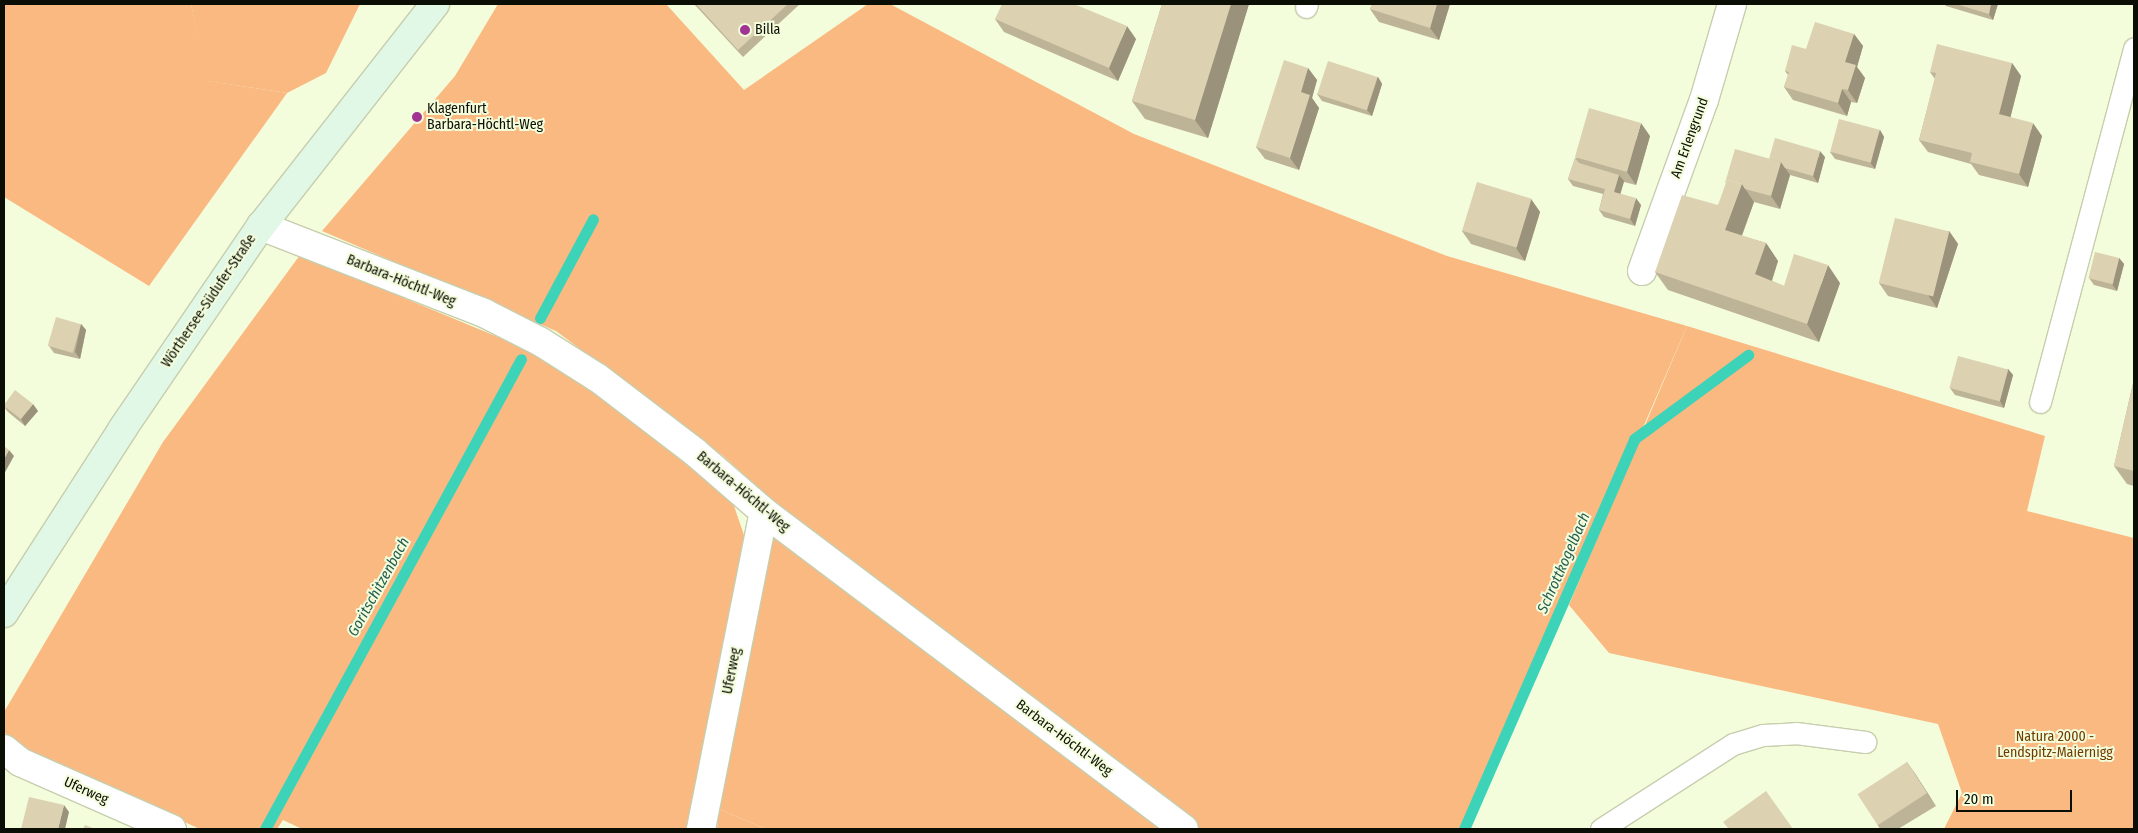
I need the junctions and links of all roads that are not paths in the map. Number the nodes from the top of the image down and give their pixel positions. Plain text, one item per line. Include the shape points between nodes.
1 (434, 4) edge
2 (1732, 4) edge
3 (2134, 48) edge
4 (261, 226) junction
5 (1642, 271) dead end
6 (2040, 402) dead end
7 (764, 512) junction
8 (4, 613) edge
9 (1866, 742) dead end
10 (4, 749) edge
11 (172, 829) edge
12 (701, 829) edge
13 (1184, 829) edge
14 (1601, 829) edge

1 - 4 main road, Wörthersee-Südufer-Straße
2 - 5 street, Am Erlengrund via 1704,100
3 - 6 lane
4 - 7 street, Barbara-Höchtl-Weg via 484,313 541,342 598,378 696,453
4 - 8 main road, Wörthersee-Südufer-Straße via 123,428
7 - 12 street, Uferweg
7 - 13 street, Barbara-Höchtl-Weg
9 - 14 lane via 1796,733 1763,735 1733,744
10 - 11 street, Uferweg via 20,762

